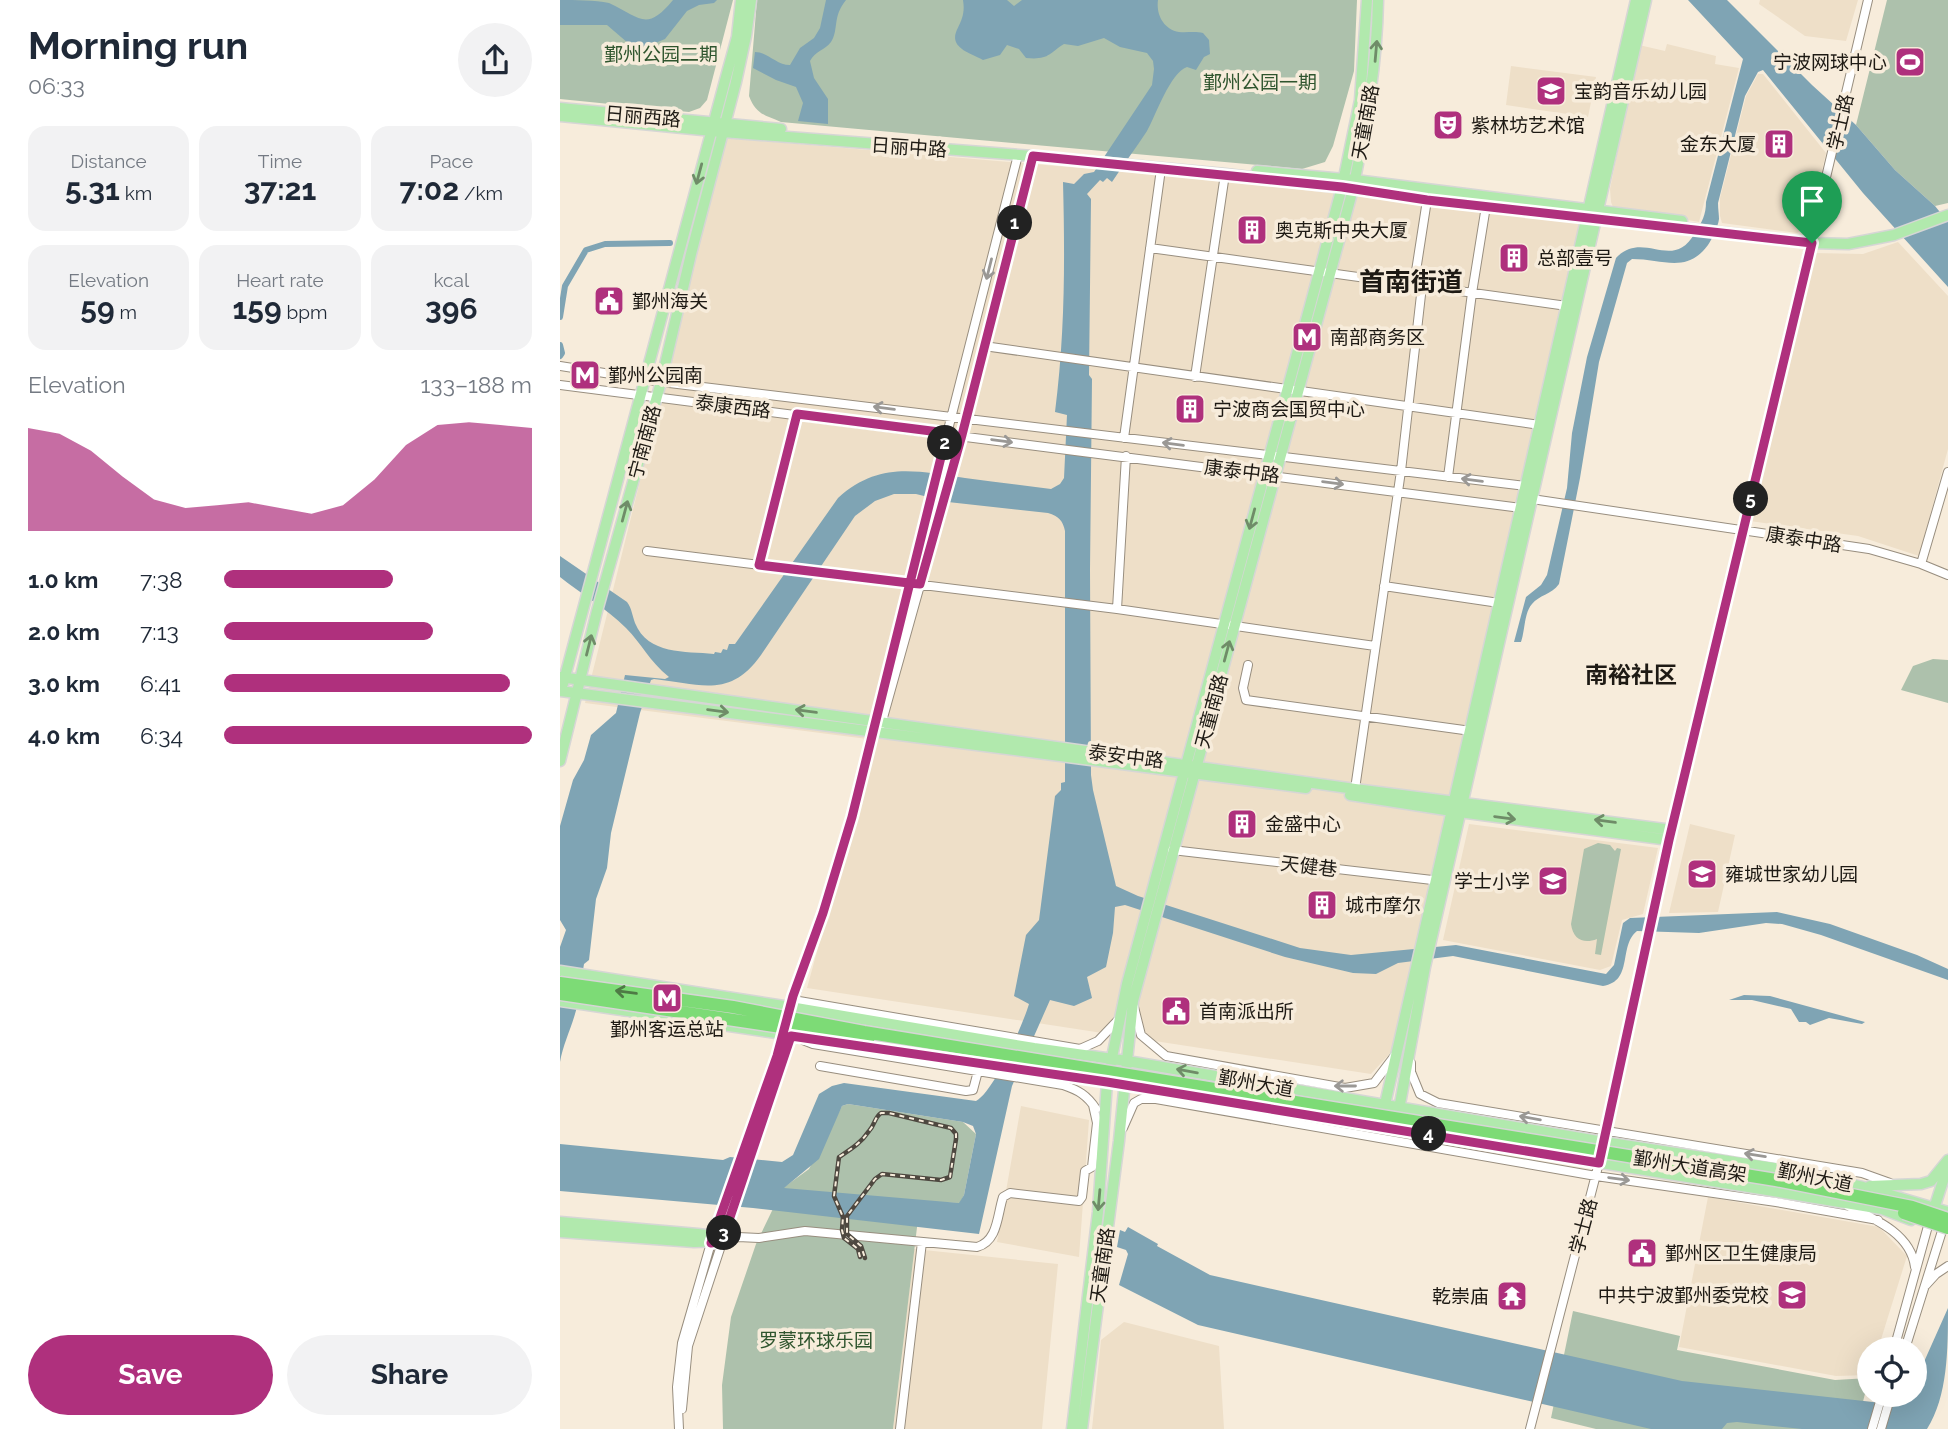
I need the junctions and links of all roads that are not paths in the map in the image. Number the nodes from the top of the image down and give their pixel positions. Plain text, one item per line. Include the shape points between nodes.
1 (741, 0) edge
2 (751, 0) edge
3 (1367, 0) edge
4 (1378, 0) edge
5 (1636, 0) edge
6 (1646, 0) edge
7 (1868, 0) edge
8 (741, 36) junction
9 (560, 108) edge
10 (560, 116) edge
11 (718, 127) junction
12 (831, 138) junction
13 (1019, 152) junction
14 (1033, 156) junction
15 (1096, 160) junction
16 (1126, 163) junction
17 (1161, 169) junction
18 (1225, 174) junction
19 (1348, 184) junction
20 (1427, 200) junction
21 (1486, 206) junction
22 (1593, 214) junction
23 (1948, 215) edge
24 (1814, 241) junction
25 (1150, 248) junction
26 (1213, 257) junction
27 (1326, 272) junction
28 (1418, 285) junction
29 (1472, 293) junction
30 (1567, 306) junction
31 (984, 346) junction
32 (560, 366) edge
33 (1134, 368) junction
34 (1195, 377) junction
35 (643, 379) junction
36 (661, 382) junction
37 (560, 385) edge
38 (1292, 392) junction
39 (640, 394) junction
40 (657, 396) junction
41 (1409, 407) junction
42 (797, 414) junction
43 (1455, 414) junction
44 (952, 416) junction
45 (966, 418) junction
46 (1540, 425) junction
47 (947, 433) junction
48 (962, 435) junction
49 (1124, 438) junction
50 (1126, 456) junction
51 (1274, 456) junction
52 (1401, 471) junction
53 (1948, 472) edge
54 (1269, 475) junction
55 (1448, 477) junction
56 (1526, 486) junction
57 (1398, 492) junction
58 (1532, 499) junction
59 (1521, 508) junction
60 (1744, 530) junction
61 (647, 551) dead end
62 (1920, 564) junction
63 (759, 565) junction
64 (1948, 575) edge
65 (909, 583) junction
66 (920, 584) junction
67 (1384, 586) junction
68 (1499, 603) junction
69 (1117, 608) junction
70 (1229, 625) junction
71 (1375, 646) junction
72 (1248, 665) dead end
73 (562, 678) edge
74 (581, 680) junction
75 (560, 692) edge
76 (578, 693) junction
77 (1366, 717) junction
78 (876, 728) junction
79 (1471, 731) junction
80 (560, 761) edge
81 (1191, 768) junction
82 (1355, 789) junction
83 (1458, 807) junction
84 (1671, 835) junction
85 (1172, 850) junction
86 (1441, 881) junction
87 (560, 971) edge
88 (560, 983) edge
89 (560, 994) edge
90 (560, 1001) edge
91 (1133, 1001) junction
92 (795, 1005) junction
93 (1122, 1013) junction
94 (787, 1035) junction
95 (1035, 1044) junction
96 (1410, 1048) junction
97 (1397, 1052) junction
98 (1111, 1059) junction
99 (1127, 1061) junction
100 (820, 1066) dead end
101 (994, 1070) junction
102 (978, 1071) junction
103 (1024, 1074) junction
104 (1107, 1082) junction
105 (1124, 1085) junction
106 (1094, 1105) junction
107 (1385, 1106) junction
108 (1399, 1109) junction
109 (1380, 1126) junction
110 (1396, 1128) junction
111 (1605, 1137) junction
112 (1103, 1138) junction
113 (1119, 1141) junction
114 (1599, 1163) junction
115 (1948, 1163) edge
116 (1596, 1176) junction
117 (1893, 1184) junction
118 (1863, 1187) junction
119 (1842, 1203) junction
120 (1935, 1207) junction
121 (1948, 1212) edge
122 (1878, 1220) junction
123 (560, 1222) edge
124 (1928, 1226) junction
125 (1947, 1228) edge
126 (560, 1232) edge
127 (715, 1240) junction
128 (922, 1242) junction
129 (1948, 1266) edge
130 (1915, 1270) junction
131 (1924, 1287) junction
132 (1897, 1337) edge
133 (1909, 1337) edge
134 (1878, 1407) edge
135 (1887, 1407) edge
136 (679, 1429) edge
137 (684, 1429) edge
138 (900, 1429) edge
139 (1072, 1429) edge
140 (1082, 1429) edge
141 (1530, 1429) edge
142 (1872, 1429) edge
143 (1881, 1429) edge

1 - 8 main road
2 - 8 main road, 宁南南路
3 - 19 main road, 天童南路
19 -> 4 main road, 天童南路 via 1371,100
5 - 22 main road
6 - 22 main road
7 - 24 street, 学士路
8 - 11 main road, 宁南南路
8 - 11 main road, 宁南南路 via 736,82
9 - 11 main road, 日丽西路
10 - 11 main road, 日丽西路
11 - 12 main road, 日丽中路
11 - 12 main road, 日丽中路
11 -> 35 main road, 宁南南路
11 - 36 main road, 宁南南路
12 - 13 main road, 日丽中路
13 - 14 main road, 日丽中路
13 - 15 main road
13 -> 44 street
14 - 15 main road, 日丽中路
14 - 31 street
15 - 16 main road
16 - 17 main road
16 - 19 main road
17 - 18 main road
17 - 25 street
18 - 19 main road
18 - 26 street
19 - 20 main road
19 - 22 main road
19 - 27 main road, 天童南路
20 - 21 main road
20 - 28 street
21 - 22 main road
21 - 29 street
22 - 24 main road
22 - 30 main road
22 - 58 main road
23 - 24 main road via 1894,235 1848,244
24 - 60 street, 学士路
25 - 26 street
25 - 33 street
26 - 27 street
26 - 34 street
27 - 28 street
27 - 38 main road, 天童南路
28 - 29 street
28 - 41 street
29 - 30 street
29 - 43 street
30 - 46 main road
31 - 33 street
31 - 45 street
32 - 35 street, 泰康西路
33 - 34 street
33 - 49 street
34 - 38 street
35 - 36 street, 泰康西路
35 - 39 main road, 宁南南路
36 - 40 main road, 宁南南路
44 -> 36 street, 泰康西路
37 - 39 street, 泰康西路
38 - 41 street
38 - 51 main road, 天童南路
39 - 40 street, 泰康西路
39 - 73 main road, 宁南南路
40 - 42 street, 泰康西路
74 -> 40 main road, 宁南南路
41 - 43 street
41 - 52 street
42 - 47 street, 泰康西路
42 - 63 street
43 - 46 street
43 - 55 street
44 - 45 street, 康泰中路
44 - 47 street
45 - 48 street
45 - 49 street, 康泰中路
46 - 56 main road
47 - 48 street, 康泰中路
47 - 65 street
48 -> 50 street, 康泰中路
48 - 66 street
51 -> 49 street, 康泰中路
50 - 54 street, 康泰中路
50 - 69 street
51 - 52 street, 康泰中路
51 - 54 main road, 天童南路
52 - 55 street, 康泰中路
52 - 57 street
53 - 62 street
54 -> 57 street, 康泰中路
54 - 70 main road, 天童南路
56 -> 55 street, 康泰中路
56 - 58 street
56 - 59 main road
57 - 59 street, 康泰中路
57 - 67 street
58 - 59 street
58 - 60 street, 康泰中路
58 - 83 main road
59 - 68 main road
60 - 62 street, 康泰中路 via 1869,549
60 - 84 street, 学士路
61 - 63 street
62 - 64 street, 康泰中路
63 - 65 street
65 - 66 street
65 - 78 street
66 - 69 street
66 - 78 street
67 - 68 street
67 - 71 street
68 - 79 main road
69 - 70 street
70 - 71 street
70 - 81 main road, 天童南路
71 - 77 street
72 - 77 street via 1243,688 1246,700
73 - 74 main road, 泰安中路
73 - 75 main road, 宁南南路
74 - 76 main road, 宁南南路
78 -> 74 main road, 泰安中路
75 - 76 main road, 泰安中路
76 -> 78 main road, 泰安中路
76 - 80 main road, 宁南南路
77 - 79 street
77 - 82 street
78 - 81 main road, 泰安中路
78 - 92 street
79 - 83 main road
81 - 82 main road, 泰安中路
81 - 83 main road, 泰安中路
81 - 85 main road, 天童南路
81 - 93 main road, 天童南路
82 - 83 main road, 泰安中路
83 - 84 main road, 泰安中路
83 - 86 main road
84 - 111 street, 学士路
85 - 86 street, 天健巷
85 - 91 main road, 天童南路
86 - 96 main road
86 - 97 main road
87 - 92 main road, 鄞州大道
125 -> 88 highway, 鄞州大道高架, bridge via 1912,1207 1776,1180 733,1007
89 - 125 highway, 鄞州大道高架, bridge via 1585,1155 1895,1210
90 - 94 main road, 鄞州大道
97 -> 91 street via 1374,1083 1345,1088 1166,1056 1141,1035
91 - 99 main road, 天童南路
92 - 94 street
92 - 95 main road, 鄞州大道
93 - 95 street via 1098,1041 1080,1049
93 - 98 main road, 天童南路
94 - 101 main road, 鄞州大道
94 - 102 street via 813,1044
94 - 127 street
94 - 127 street via 732,1211
95 - 98 main road, 鄞州大道
96 - 108 main road
111 -> 96 street, 鄞州大道 via 1437,1102 1420,1094
97 - 107 main road
98 - 99 main road, 鄞州大道
98 - 104 main road, 天童南路
99 - 105 main road, 天童南路
107 -> 99 main road, 鄞州大道
100 - 102 street via 966,1091 973,1090
101 - 102 street
101 - 103 main road, 鄞州大道
103 - 104 main road, 鄞州大道
103 - 106 street via 1077,1090
104 - 105 main road, 鄞州大道
104 - 112 main road, 天童南路
105 - 109 main road, 鄞州大道
105 - 113 main road, 天童南路
106 - 112 street via 1104,1126
106 - 128 street via 1097,1123 1092,1167 1085,1171 1079,1201 1010,1193 1003,1197 987,1244
107 - 108 main road, 鄞州大道
107 - 109 main road
108 - 110 main road
108 - 111 main road, 鄞州大道
109 - 110 main road, 鄞州大道
110 - 114 main road, 鄞州大道
111 - 114 street, 学士路
117 -> 111 street, 鄞州大道 via 1862,1173
111 - 118 main road, 鄞州大道
112 -> 139 main road, 天童南路
113 - 116 street, 鄞州大道 via 1134,1102 1156,1099
113 - 140 main road, 天童南路
114 - 116 street, 学士路
114 - 119 main road, 鄞州大道
115 - 117 main road via 1931,1181
115 - 120 main road
116 -> 122 street, 鄞州大道
116 - 141 street, 学士路
117 - 118 main road
118 - 120 main road, 鄞州大道
119 - 122 street
119 - 124 main road, 鄞州大道 via 1882,1209
120 - 121 main road, 鄞州大道
120 - 124 main road
121 - 125 main road
122 - 130 street via 1902,1238 1914,1258
123 - 127 main road
124 - 125 main road, 鄞州大道
124 - 130 street
125 - 131 street
126 - 127 main road
127 - 128 street via 805,1231
127 - 136 street via 682,1343
127 - 137 street via 688,1346 682,1389
128 - 138 street
129 - 131 street
130 - 132 street
131 - 133 street
134 - 142 street
135 - 143 street

